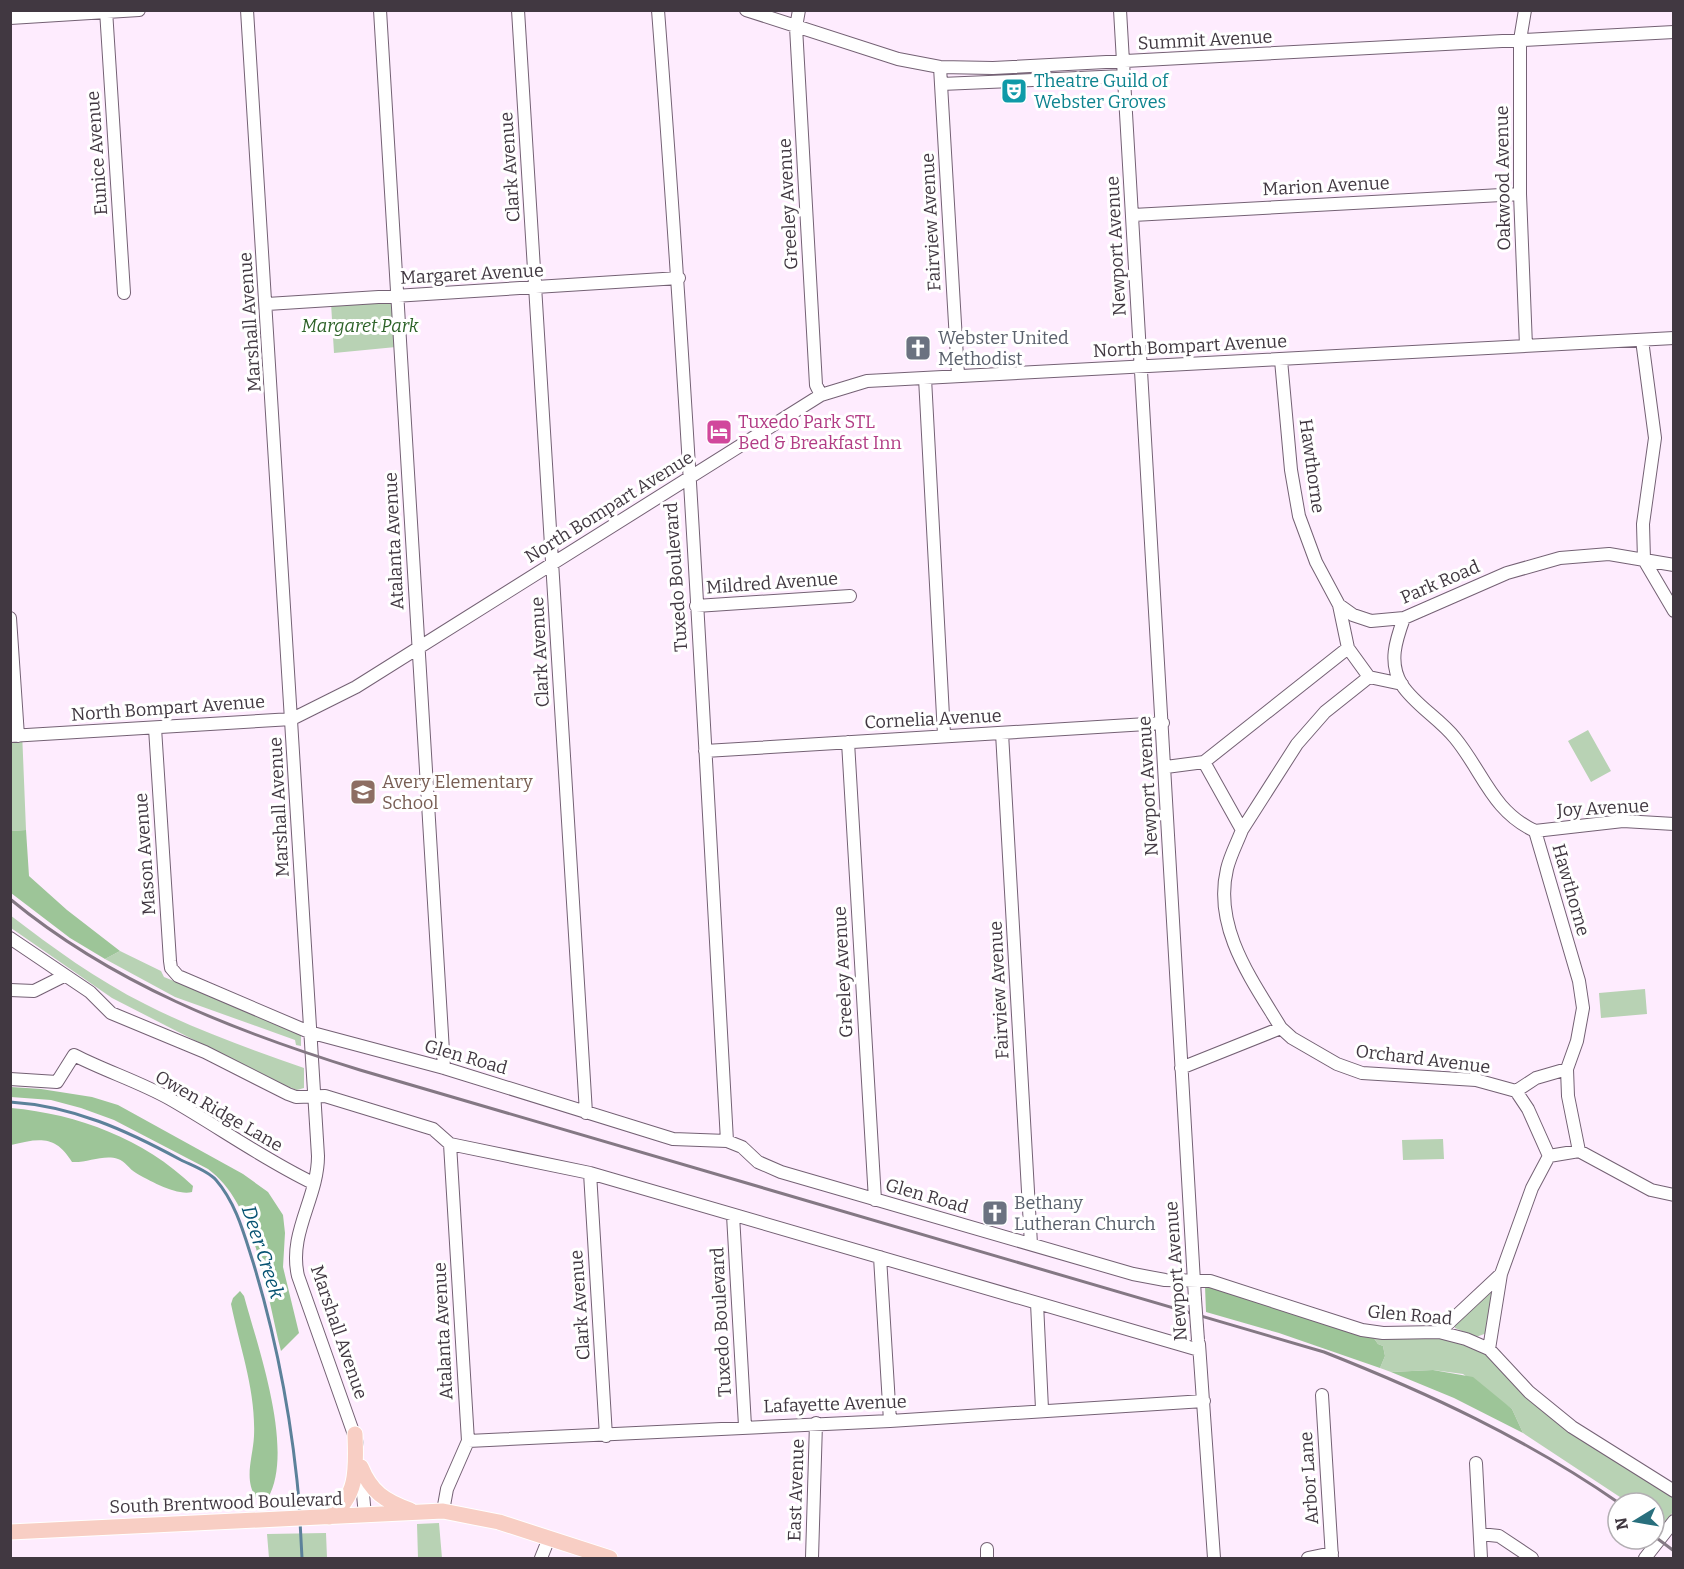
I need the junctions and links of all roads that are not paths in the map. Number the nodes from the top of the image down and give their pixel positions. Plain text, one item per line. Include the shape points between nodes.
1 (139, 10) edge
2 (247, 10) edge
3 (380, 10) edge
4 (518, 10) edge
5 (658, 10) edge
6 (746, 10) edge
7 (799, 10) edge
8 (1120, 10) edge
9 (1525, 10) edge
10 (106, 11) edge
11 (10, 18) edge
12 (796, 27) junction
13 (1674, 32) edge
14 (1520, 40) junction
15 (940, 67) junction
16 (1124, 69) junction
17 (941, 84) junction
18 (1520, 194) junction
19 (1133, 215) junction
20 (679, 278) junction
21 (535, 288) junction
22 (124, 293) dead end
23 (398, 296) junction
24 (267, 304) junction
25 (1674, 338) edge
26 (1642, 340) junction
27 (1526, 346) junction
28 (1281, 360) junction
29 (1141, 367) junction
30 (958, 375) junction
31 (925, 378) junction
32 (822, 395) junction
33 (688, 480) junction
34 (1644, 560) junction
35 (553, 563) junction
36 (1674, 565) edge
37 (850, 596) dead end
38 (1340, 605) junction
39 (696, 606) junction
40 (1674, 611) edge
41 (10, 618) edge
42 (1404, 618) junction
43 (419, 647) junction
44 (1348, 648) junction
45 (1370, 677) junction
46 (1402, 684) junction
47 (292, 719) junction
48 (1163, 723) junction
49 (154, 728) junction
50 (1002, 733) junction
51 (944, 735) junction
52 (14, 736) edge
53 (848, 742) junction
54 (705, 751) junction
55 (1204, 762) junction
56 (1166, 767) junction
57 (1674, 824) edge
58 (1242, 830) junction
59 (1535, 831) junction
60 (10, 938) edge
61 (64, 976) junction
62 (178, 976) joint
63 (10, 990) edge
64 (1281, 1028) junction
65 (309, 1032) junction
66 (444, 1068) junction
67 (1181, 1068) junction
68 (1567, 1069) junction
69 (10, 1079) edge
70 (1516, 1091) junction
71 (313, 1096) junction
72 (586, 1113) junction
73 (727, 1141) junction
74 (450, 1144) junction
75 (1580, 1151) junction
76 (1549, 1156) junction
77 (590, 1173) junction
78 (313, 1184) junction
79 (1674, 1195) edge
80 (875, 1200) junction
81 (733, 1215) junction
82 (1031, 1244) junction
83 (880, 1257) junction
84 (1501, 1275) junction
85 (1194, 1279) junction
86 (1037, 1303) junction
87 (1439, 1332) junction
88 (1199, 1345) junction
89 (1489, 1349) junction
90 (1322, 1395) dead end
91 (1204, 1401) junction
92 (1042, 1409) junction
93 (890, 1421) junction
94 (816, 1423) junction
95 (745, 1426) junction
96 (355, 1434) junction
97 (606, 1436) junction
98 (468, 1441) junction
99 (1476, 1463) dead end
100 (361, 1467) junction
101 (1674, 1491) edge
102 (415, 1512) junction
103 (443, 1512) junction
104 (364, 1516) junction
105 (322, 1518) junction
106 (1674, 1521) edge
107 (10, 1532) edge
108 (1480, 1534) junction
109 (549, 1538) junction
110 (1332, 1556) edge
111 (541, 1558) edge
112 (610, 1558) edge
113 (812, 1558) edge
114 (1214, 1558) edge
115 (1308, 1558) edge
116 (1481, 1558) edge
117 (1532, 1558) edge
118 (1645, 1558) edge

1 - 10 street
2 - 24 street, Marshall Avenue
3 - 23 street, Atalanta Avenue
4 - 21 street, Clark Avenue
5 - 20 street, Tuxedo Boulevard
6 - 12 street, Summit Avenue
7 - 12 street, Greeley Avenue
8 - 16 street, Newport Avenue
9 - 14 street, Oakwood Avenue
10 - 11 street
10 - 22 street, Eunice Avenue
12 - 15 street, Summit Avenue via 898,59
12 - 32 street, Greeley Avenue via 816,385
13 - 14 street, Summit Avenue
14 - 16 street, Summit Avenue
14 - 18 street, Oakwood Avenue
15 - 16 street, Summit Avenue
15 - 17 street, Fairview Avenue
16 - 17 street
16 - 19 street, Newport Avenue
17 - 30 street, Fairview Avenue
18 - 19 street, Marion Avenue
18 - 27 street, Oakwood Avenue
19 - 29 street, Newport Avenue
20 - 21 street, Margaret Avenue
20 - 33 street, Tuxedo Boulevard
21 - 23 street, Margaret Avenue
21 - 35 street, Clark Avenue
23 - 24 street, Margaret Avenue
23 - 43 street, Atalanta Avenue
24 - 47 street, Marshall Avenue
25 - 26 street, North Bompart Avenue
26 - 27 street, North Bompart Avenue
26 - 34 street via 1655,438 1643,524
27 - 28 street, North Bompart Avenue
28 - 29 street, North Bompart Avenue
28 - 38 street, Hawthorne via 1299,516 1316,562
29 - 30 street, North Bompart Avenue
29 - 48 street, Newport Avenue
30 - 31 street, North Bompart Avenue
31 - 32 street, North Bompart Avenue via 867,381
31 - 51 street
32 - 33 street, North Bompart Avenue
33 - 35 street, North Bompart Avenue
33 - 39 street, Tuxedo Boulevard
34 - 36 street, Park Road
34 - 40 street
34 - 42 street, Park Road via 1609,554 1538,563
35 - 43 street, North Bompart Avenue
35 - 72 street, Clark Avenue
37 - 39 street, Mildred Avenue
38 - 42 street, Park Road via 1371,621
38 - 44 street
39 - 54 street, Tuxedo Boulevard
41 - 52 street
42 - 46 street, Hawthorne via 1393,650
43 - 47 street, North Bompart Avenue via 356,687
43 - 66 street, Atalanta Avenue
44 - 45 street
44 - 55 street
45 - 46 street
45 - 58 street via 1325,712 1298,744
46 - 59 street, Hawthorne via 1455,738 1496,800 1516,822
47 - 49 street, North Bompart Avenue
47 - 65 street, Marshall Avenue
48 - 50 street, Cornelia Avenue
48 - 56 street, Newport Avenue
49 - 52 street, North Bompart Avenue
49 - 62 street, Mason Avenue via 170,961
50 - 51 street, Cornelia Avenue
50 - 82 street, Fairview Avenue
51 - 53 street, Cornelia Avenue
53 - 54 street, Cornelia Avenue
53 - 80 street, Greeley Avenue
54 - 73 street, Tuxedo Boulevard
55 - 56 street
55 - 58 street
56 - 67 street, Newport Avenue
57 - 59 street, Joy Avenue via 1623,821
58 - 64 street via 1227,870 1224,917 1236,950
59 - 68 street, Hawthorne via 1579,981 1583,1008
60 - 61 street
61 - 63 street via 34,991
61 - 71 street via 90,992 111,1013 205,1052 288,1094
62 - 65 street, Glen Road
64 - 67 street
64 - 70 street, Orchard Avenue via 1337,1064 1362,1073 1476,1080
65 - 66 street, Glen Road
65 - 71 street, Marshall Avenue
66 - 72 street, Glen Road
67 - 85 street, Newport Avenue
68 - 70 street via 1536,1078
68 - 75 street, Hawthorne via 1568,1096
69 - 78 street, Owen Ridge Lane via 57,1082 74,1055 168,1098 264,1159
70 - 76 street
71 - 74 street via 325,1096 433,1129
71 - 78 street, Marshall Avenue via 318,1164
72 - 73 street, Glen Road via 673,1139
73 - 80 street, Glen Road via 781,1172
74 - 77 street
74 - 98 street, Atalanta Avenue
75 - 76 street
75 - 79 street via 1651,1190
76 - 84 street via 1532,1188
77 - 81 street
77 - 97 street, Clark Avenue
78 - 96 street, Marshall Avenue via 298,1234 297,1269
80 - 82 street, Glen Road
81 - 83 street
81 - 95 street, Tuxedo Boulevard
82 - 85 street, Glen Road via 1133,1274 1165,1280
83 - 86 street
83 - 93 street
84 - 87 street
84 - 89 street
85 - 87 street, Glen Road via 1362,1330 1383,1334
85 - 88 street, Newport Avenue, bridge
86 - 88 street
86 - 92 street
87 - 89 street, Glen Road
88 - 91 street, Newport Avenue
89 - 101 street, Glen Road via 1529,1392 1572,1427
90 - 110 street, Arbor Lane
91 - 92 street, Lafayette Avenue
91 - 114 street, Newport Avenue
92 - 93 street, Lafayette Avenue
93 - 94 street, Lafayette Avenue
94 - 95 street, Lafayette Avenue
94 - 113 street, East Avenue
95 - 97 street, Lafayette Avenue
96 - 100 street, Marshall Avenue
96 - 105 main road via 352,1492 337,1512
97 - 98 street, Lafayette Avenue
98 - 103 street, Atalanta Avenue via 447,1489
99 - 108 street
100 - 102 main road via 378,1495
100 - 104 street, Marshall Avenue
102 - 103 main road, South Brentwood Boulevard
102 - 104 main road, South Brentwood Boulevard
103 - 109 main road, South Brentwood Boulevard via 499,1522
104 - 105 main road, South Brentwood Boulevard
105 - 107 main road, South Brentwood Boulevard
106 - 118 street
108 - 116 street
108 - 117 street via 1499,1536
109 - 111 street
109 - 112 main road, South Brentwood Boulevard
110 - 115 street

